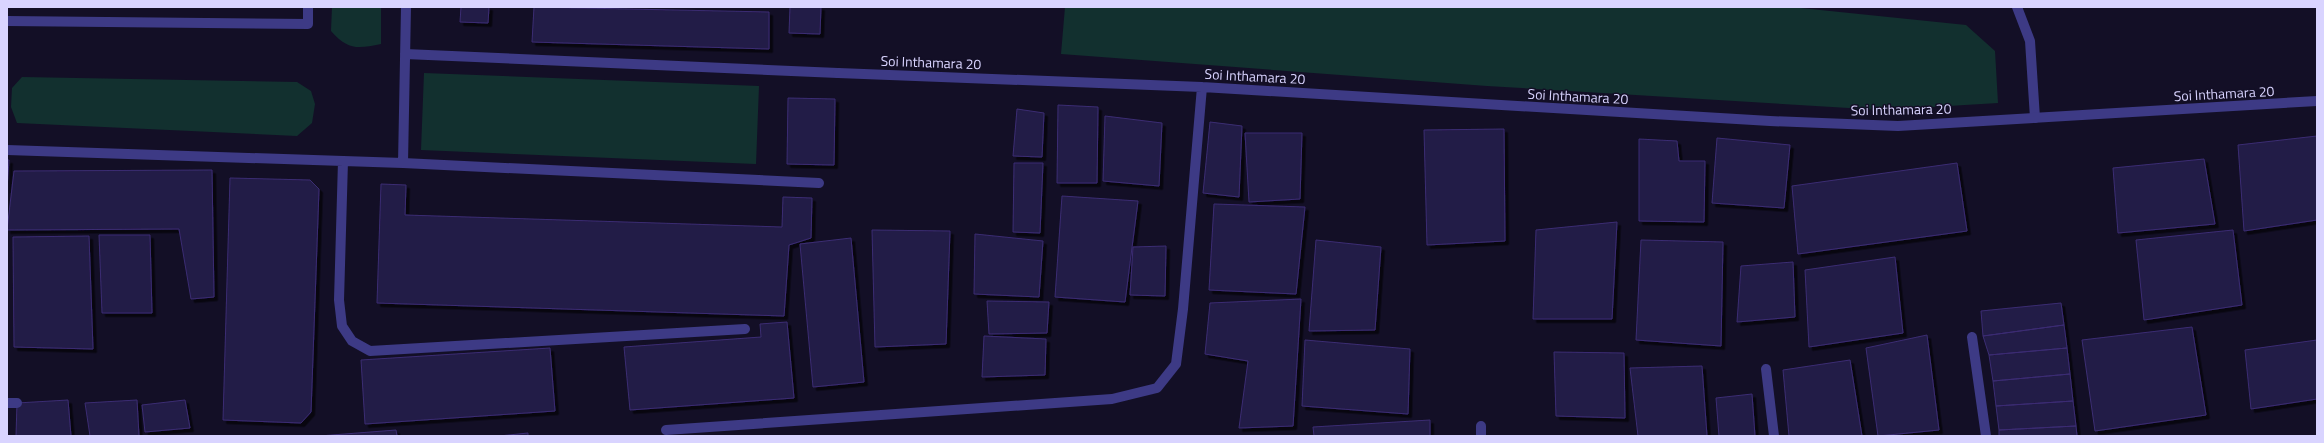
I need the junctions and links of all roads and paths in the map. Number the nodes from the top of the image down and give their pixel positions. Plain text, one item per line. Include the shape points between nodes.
1 (308, 7) edge
2 (406, 7) edge
3 (2017, 7) edge
4 (7, 21) edge
5 (405, 54) junction
6 (1202, 87) junction
7 (2317, 101) edge
8 (2035, 118) junction
9 (7, 150) edge
10 (343, 161) junction
11 (403, 163) junction
12 (819, 183) dead end
13 (745, 329) dead end
14 (1972, 337) dead end
15 (1766, 369) dead end
16 (666, 430) dead end
17 (1774, 436) edge
18 (1986, 436) edge

1 - 4 street via 308,24
2 - 5 street
3 - 8 street via 2030,41
5 - 6 street, Soi Inthamara 20
5 - 11 street
6 - 8 street, Soi Inthamara 20 via 1770,121 1898,126
6 - 16 street via 1176,364 1157,388 1112,399
7 - 8 street, Soi Inthamara 20
9 - 10 street
10 - 11 street
10 - 13 street via 339,300 342,326 352,341 370,351
11 - 12 street
14 - 18 street
15 - 17 street

